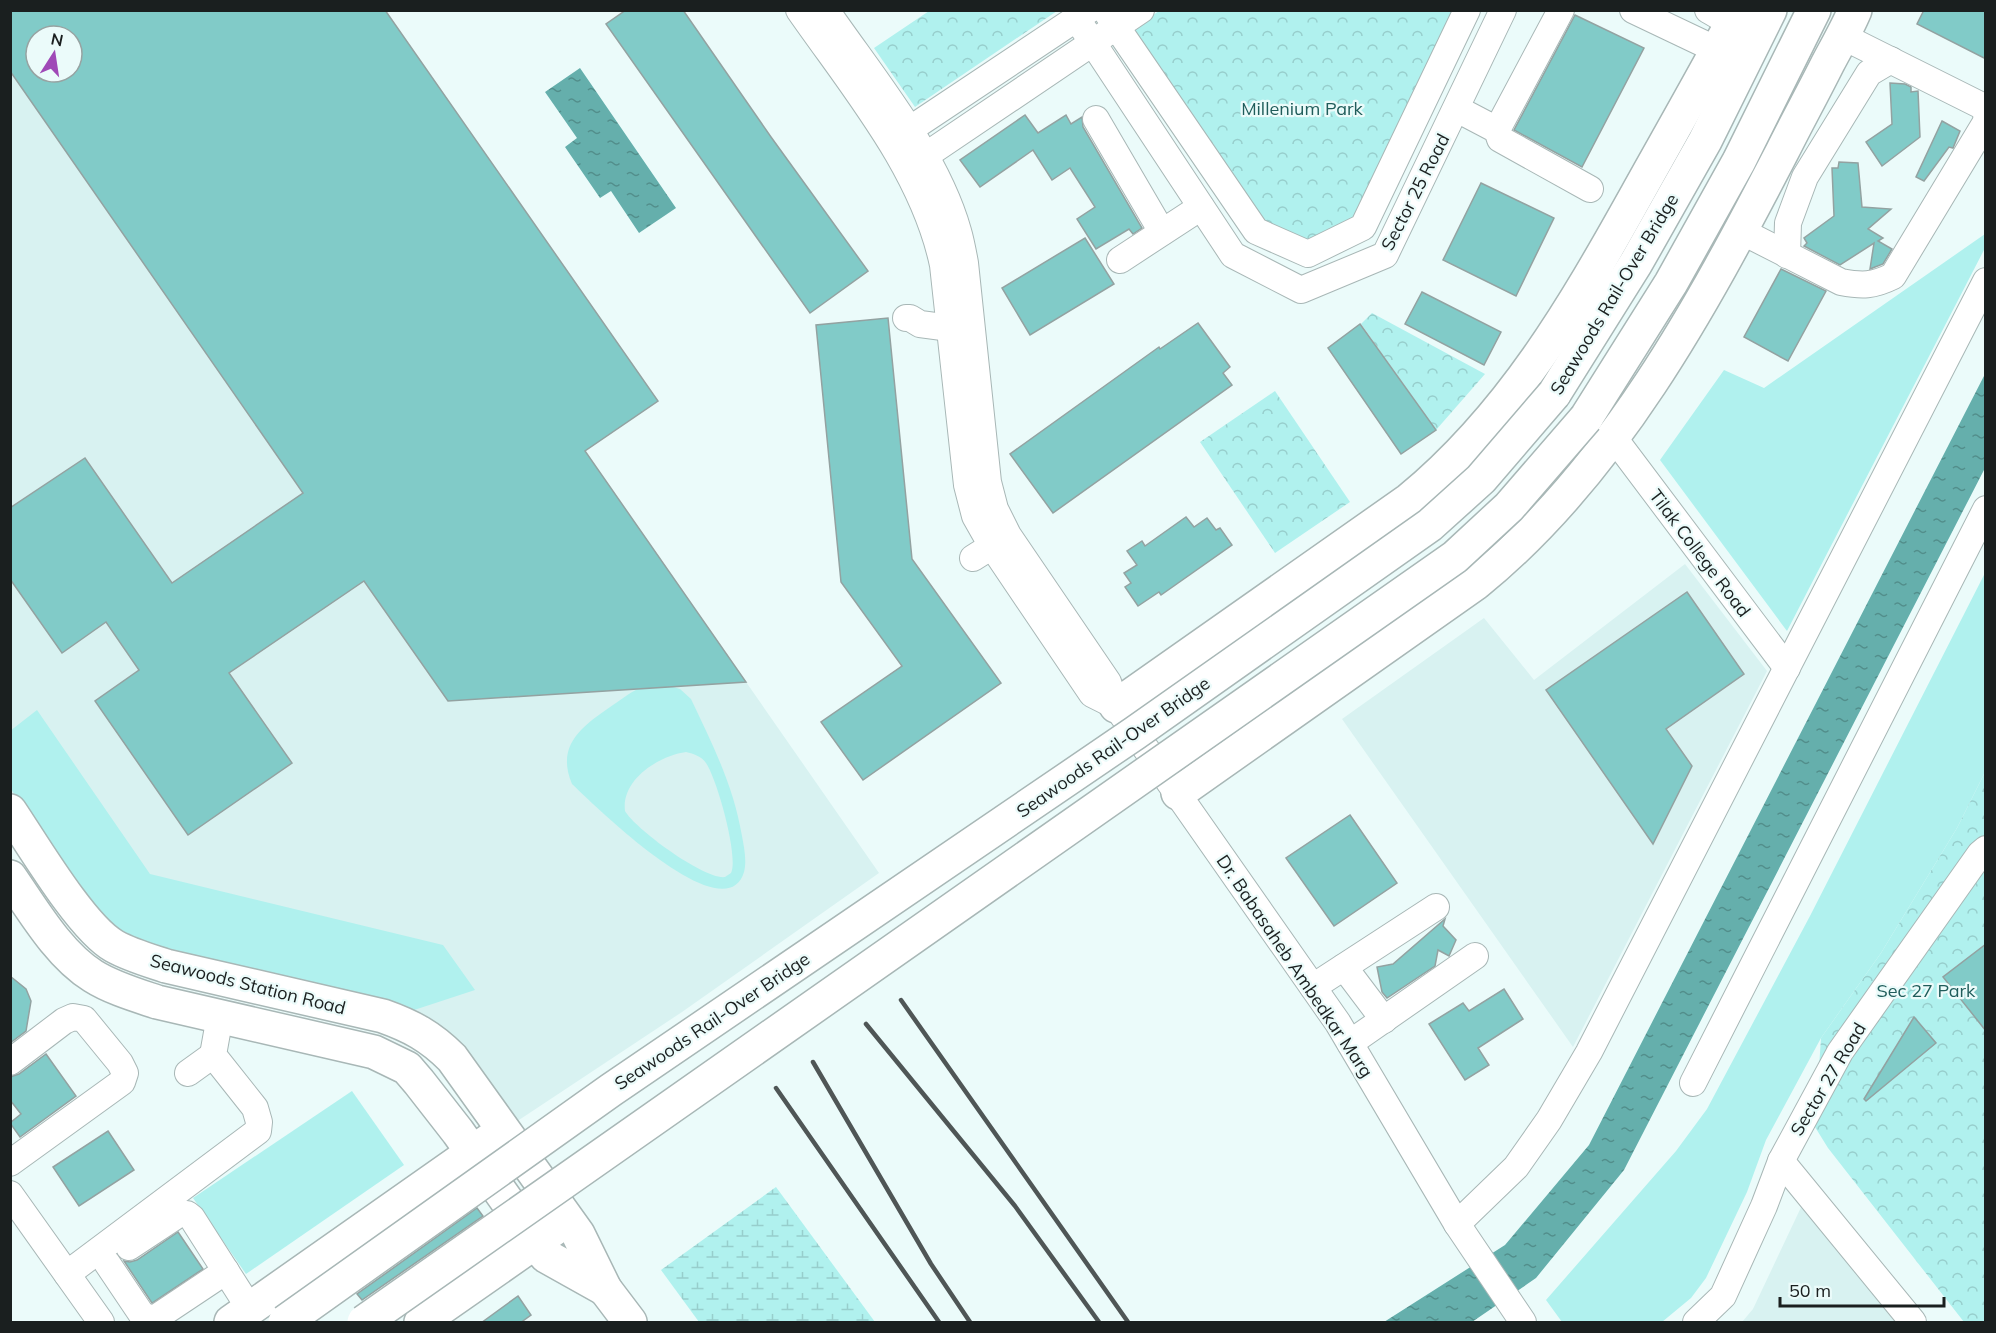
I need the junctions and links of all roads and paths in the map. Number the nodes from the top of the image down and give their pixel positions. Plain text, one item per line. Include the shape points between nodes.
1 (799, 10) edge
2 (826, 10) edge
3 (1141, 10) edge
4 (1467, 10) edge
5 (1503, 10) edge
6 (1561, 10) edge
7 (1633, 10) edge
8 (1770, 10) edge
9 (1815, 10) edge
10 (1083, 15) edge
11 (1111, 19) edge
12 (1848, 23) edge
13 (1724, 24) edge
14 (1092, 44) junction
15 (1892, 60) junction
16 (1457, 110) junction
17 (1986, 114) edge
18 (1096, 118) dead end
19 (1986, 122) edge
20 (909, 130) junction
21 (1497, 130) junction
22 (900, 156) junction
23 (925, 156) junction
24 (1590, 189) dead end
25 (1201, 207) junction
26 (1739, 230) junction
27 (1162, 232) junction
28 (1338, 239) junction
29 (1787, 255) junction
30 (1120, 260) dead end
31 (1353, 268) junction
32 (1986, 281) edge
33 (908, 318) dead end
34 (948, 318) junction
35 (1614, 438) junction
36 (1986, 509) edge
37 (1787, 668) junction
38 (1116, 706) junction
39 (1178, 793) junction
40 (10, 811) edge
41 (1984, 854) edge
42 (10, 877) edge
43 (1436, 907) dead end
44 (1475, 956) dead end
45 (1344, 967) junction
46 (1313, 987) junction
47 (220, 1016) junction
48 (1384, 1020) junction
49 (1350, 1043) junction
50 (213, 1055) junction
51 (10, 1062) edge
52 (188, 1072) dead end
53 (1692, 1083) dead end
54 (504, 1130) junction
55 (15, 1150) edge
56 (472, 1152) junction
57 (1781, 1161) junction
58 (10, 1194) edge
59 (18, 1220) edge
60 (568, 1220) junction
61 (1460, 1228) junction
62 (536, 1242) junction
63 (107, 1263) junction
64 (226, 1271) junction
65 (70, 1279) junction
66 (605, 1288) junction
67 (241, 1316) edge
68 (1522, 1322) edge
69 (101, 1323) edge
70 (285, 1323) edge
71 (364, 1323) edge
72 (421, 1323) edge
73 (630, 1323) edge
74 (1696, 1323) edge
75 (1913, 1323) edge

1 - 22 street, Dr. Babasaheb Ambedkar Marg
2 - 20 street, Dr. Babasaheb Ambedkar Marg
3 - 11 street
4 - 28 street, Sector 25 Road via 1363,227
5 - 16 street, Sector 25 Road
6 - 21 street
7 - 13 street
8 - 70 main road, Seawoods Rail-Over Bridge, bridge via 1705,141 1636,263 1554,394 1481,479 1430,525 1145,727 611,1090
9 - 71 main road, bridge via 1739,161 1671,283 1586,418 1509,507 1455,557
10 - 14 street, Sector 25 Road
10 - 20 street, Sector 25 Road
11 - 14 street
11 - 28 street, Sector 25 Road via 1256,231 1308,254
12 - 15 street
12 - 26 main road
13 - 38 main road via 1582,292 1528,375 1473,439 1403,504
14 - 23 street
14 - 25 street, Sector 25 Road
15 - 17 street via 1984,107
15 - 29 street via 1869,73 1805,177 1788,223
16 - 21 street
16 - 31 street, Sector 25 Road via 1385,255
18 - 27 street
19 - 29 street via 1893,276 1878,284 1841,282
20 - 22 street
20 - 23 street, Dr. Babasaheb Ambedkar Marg
21 - 24 street via 1500,139
22 - 23 street
22 - 34 street, Dr. Babasaheb Ambedkar Marg via 937,236 944,265
23 - 38 street, Dr. Babasaheb Ambedkar Marg via 958,231 965,263 988,482 995,509 1008,535 1108,682
25 - 27 street
25 - 31 street, Sector 25 Road via 1233,255 1301,290
26 - 29 street
26 - 35 main road via 1671,350
27 - 30 street
28 - 31 street
32 - 37 street
33 - 34 street via 920,324
34 - 38 street, Dr. Babasaheb Ambedkar Marg via 967,484 983,552 1092,694
35 - 37 street, Tilak College Road
35 - 39 main road via 1551,512 1496,567
36 - 53 street
37 - 61 street via 1589,1052 1516,1167
38 - 39 street, Dr. Babasaheb Ambedkar Marg
39 - 46 street, Dr. Babasaheb Ambedkar Marg
40 - 54 main road, Seawoods Station Road via 74,904 112,945 165,966 402,1023 434,1040 452,1058
41 - 57 street, Sector 27 Road via 1840,1052
42 - 47 main road, Seawoods Station Road via 44,926 92,976 146,998
43 - 45 street
44 - 48 street
45 - 46 street
45 - 48 street
46 - 49 street, Dr. Babasaheb Ambedkar Marg
47 - 50 street
47 - 56 main road, Seawoods Station Road via 387,1057 407,1068
48 - 49 street
49 - 61 street, Dr. Babasaheb Ambedkar Marg
50 - 52 street
50 - 65 street via 255,1108 260,1122 258,1131
51 - 55 street via 73,1017 84,1019 125,1073 122,1082
54 - 56 main road
54 - 60 main road, Seawoods Station Road
56 - 62 main road, Seawoods Station Road
56 - 67 main road
57 - 74 street, Sector 27 Road via 1723,1296
57 - 75 street
58 - 59 street
59 - 65 street
60 - 62 main road
60 - 66 main road, Seawoods Station Road
61 - 68 street, Dr. Babasaheb Ambedkar Marg
62 - 66 main road, Seawoods Station Road via 546,1256
62 - 72 main road
63 - 64 street via 142,1315 150,1318
63 - 64 street via 179,1214 187,1214
63 - 65 street
64 - 67 street
65 - 69 street
66 - 73 main road

